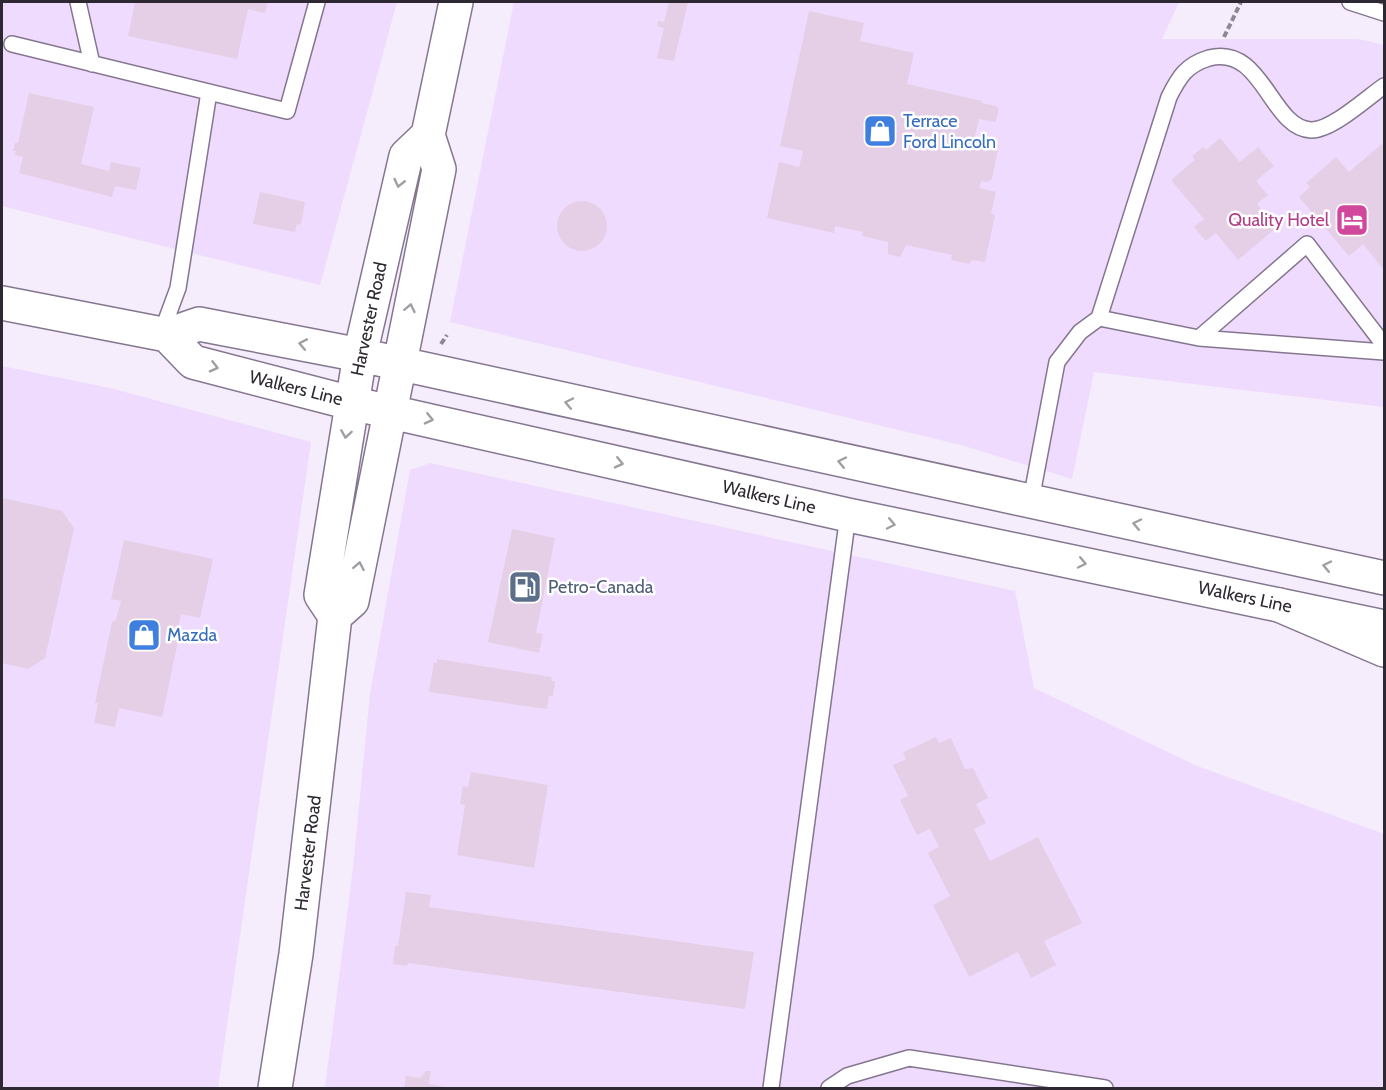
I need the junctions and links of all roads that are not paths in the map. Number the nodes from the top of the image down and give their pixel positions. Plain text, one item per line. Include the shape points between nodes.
1 (78, 2) edge
2 (316, 2) edge
3 (456, 2) edge
4 (1350, 2) edge
5 (1384, 12) edge
6 (12, 44) dead end
7 (92, 64) junction
8 (1384, 86) edge
9 (209, 92) junction
10 (428, 135) junction
11 (2, 303) edge
12 (1099, 318) junction
13 (164, 335) junction
14 (1199, 338) junction
15 (1384, 345) edge
16 (1384, 352) edge
17 (360, 356) junction
18 (398, 366) junction
19 (351, 403) junction
20 (389, 410) junction
21 (1031, 500) junction
22 (848, 515) junction
23 (1384, 578) edge
24 (1279, 605) junction
25 (335, 616) junction
26 (1384, 627) edge
27 (1384, 650) edge
28 (275, 1089) edge
29 (771, 1089) edge
30 (829, 1089) edge
31 (1105, 1089) edge

1 - 7 lane
2 - 9 lane via 287,111
3 - 10 main road, Harvester Road
4 - 5 lane
6 - 7 lane
7 - 9 lane
8 - 12 lane via 1325,128 1310,130 1294,124 1246,66 1221,55 1198,61 1182,71 1169,97
9 - 13 lane via 178,288
10 -> 17 main road, Harvester Road via 406,156
18 -> 10 main road, Harvester Road via 439,169
11 - 13 main road
12 - 14 lane
12 - 21 lane via 1080,332 1058,362
17 -> 13 main road via 199,324
13 -> 19 main road, Walkers Line via 193,362
14 - 15 lane via 1307,244
14 - 16 lane
17 - 18 main road
17 - 19 main road, Harvester Road
18 - 20 main road, Harvester Road
21 -> 18 main road
19 - 20 main road, Walkers Line
19 -> 25 main road, Harvester Road via 321,595
20 -> 22 main road, Walkers Line
25 -> 20 main road, Harvester Road via 352,601
23 -> 21 main road
22 -> 24 main road, Walkers Line
22 - 29 lane
24 - 26 main road, Walkers Line
24 - 27 main road
25 - 28 main road, Harvester Road via 296,954
30 - 31 lane via 847,1076 909,1058

